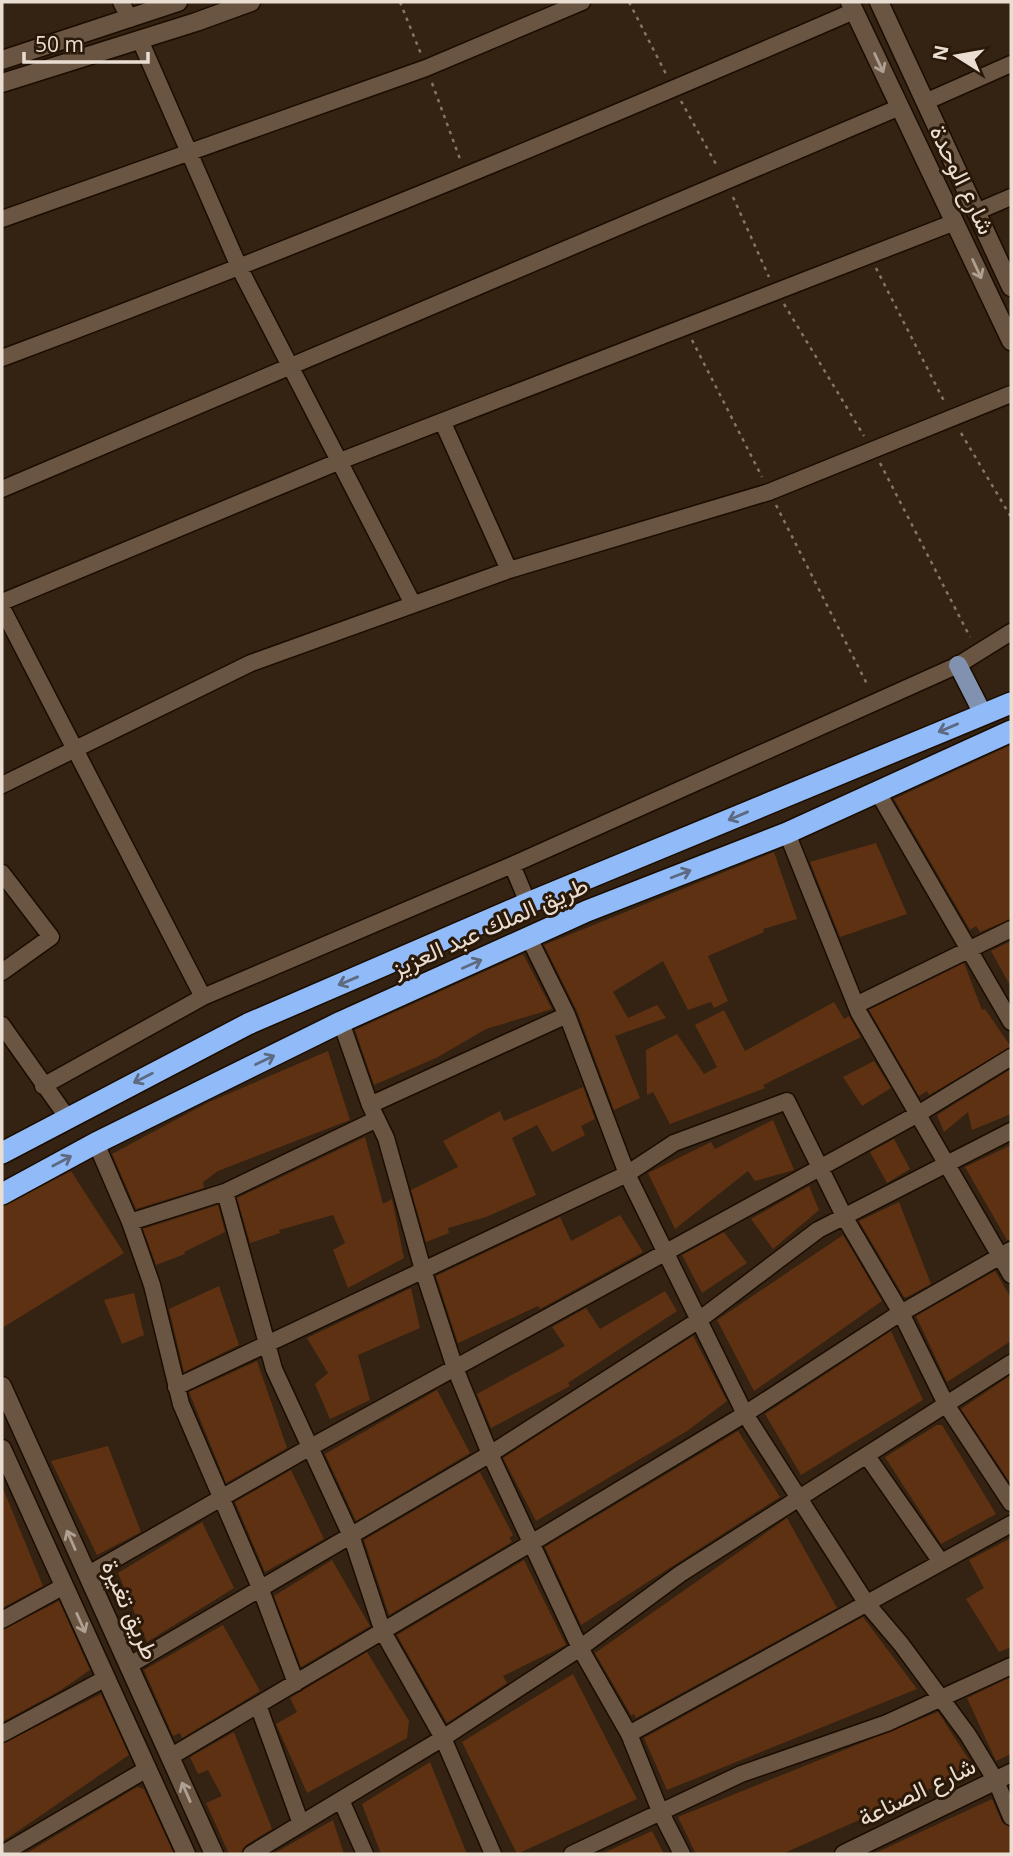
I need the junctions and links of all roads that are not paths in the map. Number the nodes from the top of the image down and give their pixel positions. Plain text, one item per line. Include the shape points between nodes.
1 (121, 2) edge
2 (178, 2) edge
3 (251, 2) edge
4 (582, 2) edge
5 (882, 3) edge
6 (852, 7) edge
7 (130, 19) junction
8 (140, 40) junction
9 (2, 60) edge
10 (1011, 64) edge
11 (2, 83) edge
12 (925, 102) junction
13 (900, 107) junction
14 (189, 154) junction
15 (1011, 197) edge
16 (976, 212) junction
17 (2, 219) edge
18 (955, 222) junction
19 (240, 269) junction
20 (1011, 287) edge
21 (1011, 341) edge
22 (2, 358) edge
23 (290, 366) junction
24 (1011, 394) edge
25 (443, 423) junction
26 (340, 461) junction
27 (2, 489) edge
28 (509, 570) junction
29 (2, 602) edge
30 (413, 604) junction
31 (2, 608) edge
32 (1011, 632) edge
33 (958, 665) junction
34 (1011, 703) edge
35 (983, 714) junction
36 (1011, 731) edge
37 (75, 749) junction
38 (2, 785) edge
39 (877, 791) junction
40 (787, 833) junction
41 (512, 865) junction
42 (2, 873) edge
43 (528, 904) junction
44 (1011, 929) edge
45 (529, 938) junction
46 (969, 950) junction
47 (2, 972) edge
48 (203, 997) junction
49 (856, 1005) junction
50 (567, 1014) junction
51 (341, 1022) junction
52 (1011, 1022) edge
53 (2, 1025) edge
54 (1011, 1057) edge
55 (43, 1086) junction
56 (373, 1112) junction
57 (918, 1114) junction
58 (67, 1117) junction
59 (1011, 1131) edge
60 (96, 1143) junction
61 (2, 1153) edge
62 (947, 1165) junction
63 (821, 1167) junction
64 (627, 1174) junction
65 (225, 1192) junction
66 (2, 1194) edge
67 (845, 1218) junction
68 (130, 1222) junction
69 (664, 1252) junction
70 (1006, 1253) edge
71 (423, 1270) junction
72 (1011, 1275) edge
73 (901, 1313) junction
74 (699, 1320) junction
75 (267, 1346) junction
76 (1011, 1363) edge
77 (454, 1368) junction
78 (2, 1385) edge
79 (176, 1387) junction
80 (947, 1406) junction
81 (745, 1414) junction
82 (309, 1448) junction
83 (2, 1449) edge
84 (490, 1454) junction
85 (867, 1456) junction
86 (219, 1499) junction
87 (798, 1499) junction
88 (1011, 1503) edge
89 (1011, 1524) edge
90 (352, 1538) junction
91 (533, 1542) junction
92 (940, 1562) junction
93 (87, 1575) junction
94 (64, 1586) junction
95 (261, 1590) junction
96 (867, 1604) junction
97 (2, 1619) edge
98 (383, 1632) junction
99 (580, 1648) junction
100 (128, 1666) junction
101 (1011, 1666) edge
102 (106, 1678) junction
103 (296, 1683) junction
104 (941, 1699) junction
105 (258, 1705) junction
106 (2, 1734) edge
107 (629, 1734) junction
108 (443, 1738) junction
109 (170, 1757) junction
110 (147, 1769) junction
111 (1004, 1777) edge
112 (341, 1800) junction
113 (660, 1811) junction
114 (1011, 1817) edge
115 (301, 1824) junction
116 (2, 1853) edge
117 (186, 1854) edge
118 (214, 1854) edge
119 (251, 1854) edge
120 (365, 1854) edge
121 (493, 1854) edge
122 (572, 1854) edge
123 (682, 1854) edge
124 (844, 1854) edge

1 - 7 street
2 - 7 street
3 - 8 street
4 - 14 street via 426,68
5 - 12 street
6 -> 13 street, شارع الوحدة
6 - 19 street via 467,178
7 - 9 street
8 - 11 street
8 - 14 street
10 - 12 street
12 - 16 street
13 - 18 street, شارع الوحدة
13 - 23 street
14 - 17 street
14 - 19 street
15 - 16 street
16 - 20 street
18 -> 21 street, شارع الوحدة
18 - 25 street
19 - 22 street
19 - 23 street
23 - 26 street
23 - 27 street
24 - 28 street via 769,492
25 - 26 street
25 - 28 street
26 - 29 street
26 - 30 street
28 - 30 street
30 - 37 street via 251,663
31 - 37 street
32 - 33 street
33 - 35 main road
33 - 41 street
34 - 35 highway, طريق الملك عبد العزيز
35 -> 43 highway, طريق الملك عبد العزيز
36 - 39 highway, طريق الملك عبد العزيز
37 - 38 street
37 - 48 street
39 - 40 highway, طريق الملك عبد العزيز
39 - 46 street
45 -> 40 highway, طريق الملك عبد العزيز
40 - 49 street
41 - 43 street
41 - 48 street
42 - 47 street via 51,937
43 -> 58 highway, طريق الملك عبد العزيز via 248,1024
44 - 46 street
45 - 50 street
51 -> 45 highway, طريق الملك عبد العزيز
46 - 49 street
46 - 52 street
48 - 55 street
49 - 57 street
50 - 56 street
50 - 64 street
51 - 56 street
60 -> 51 highway, طريق الملك عبد العزيز
53 - 55 street
54 - 57 street
55 - 58 street
56 - 65 street
56 - 71 street via 386,1138
57 - 62 street
57 - 63 street
58 - 61 highway, طريق الملك عبد العزيز
59 - 62 street
66 -> 60 highway, طريق الملك عبد العزيز
60 - 68 street
62 - 67 street
62 - 70 street
63 - 64 street via 786,1101 674,1143
63 - 67 street
63 - 69 street
64 - 69 street
64 - 71 street
65 - 68 street
65 - 75 street
67 - 73 street
67 - 74 street via 818,1230
68 - 79 street via 152,1285
69 - 74 street
69 - 77 street
70 - 72 street
70 - 73 street
71 - 75 street
71 - 77 street
73 - 80 street
73 - 81 street
74 - 81 street
74 - 84 street
75 - 79 street
75 - 82 street
76 - 80 street
77 - 82 street
77 - 84 street
93 -> 78 street, طريق تغيرة
79 - 86 street
80 - 85 street
80 - 88 street
81 - 87 street
81 - 91 street
82 - 86 street
82 - 90 street
83 - 94 street, طريق تغيرة
84 - 90 street
84 - 91 street
85 - 87 street
85 - 92 street
86 - 93 street
86 - 95 street
87 - 96 street
87 - 99 street via 680,1574
89 - 92 street
90 - 95 street
90 - 98 street
91 - 98 street
91 - 99 street
92 - 96 street
93 - 100 street, طريق تغيرة
94 - 97 street
94 -> 102 street, طريق تغيرة
95 - 100 street
95 - 103 street
96 - 104 street
96 - 107 street
98 - 103 street
98 - 108 street
99 - 107 street
99 - 108 street
100 - 109 street, طريق تغيرة
101 - 104 street
102 - 106 street
102 - 110 street, طريق تغيرة
103 - 105 street
104 - 111 street
104 - 113 street via 887,1723 741,1774
105 - 109 street
105 - 115 street
107 - 113 street
108 - 112 street
108 - 121 street
118 -> 109 street, طريق تغيرة
110 - 116 street
110 - 117 street, طريق تغيرة
111 - 114 street
111 - 124 street, شارع الصناعة
112 - 115 street
112 - 120 street
113 - 122 street
113 - 123 street
115 - 119 street

